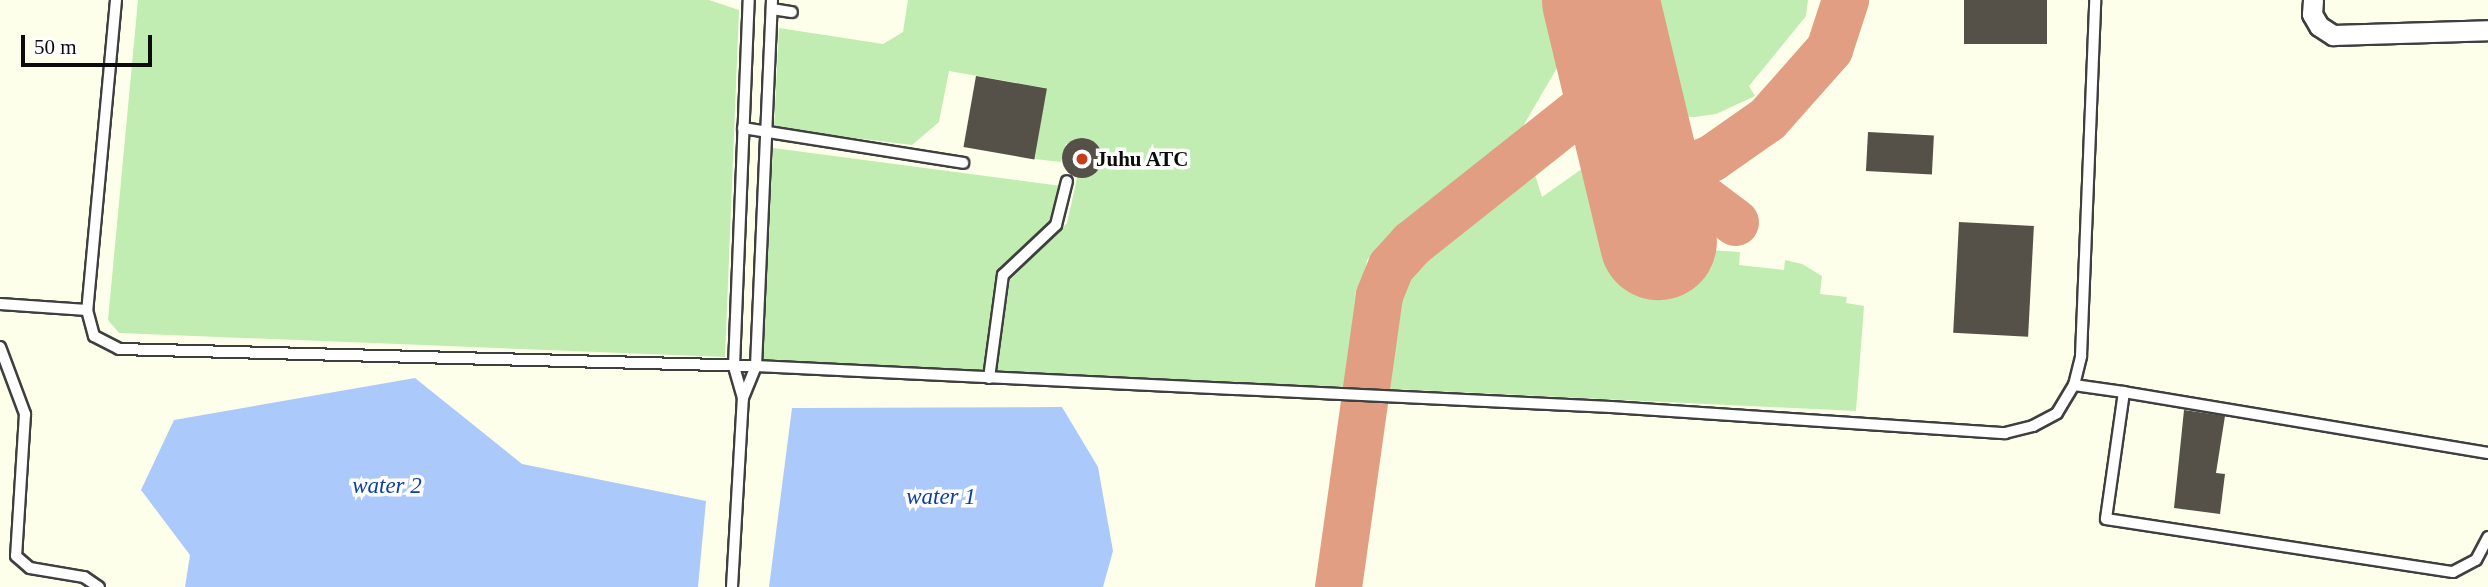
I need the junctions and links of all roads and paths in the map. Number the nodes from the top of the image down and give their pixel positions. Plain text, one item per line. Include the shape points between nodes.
1 (117, 0) edge
2 (749, 0) edge
3 (2095, 0) edge
4 (2313, 0) edge
5 (772, 5) edge
6 (792, 12) dead end
7 (2488, 30) edge
8 (743, 128) junction
9 (765, 132) junction
10 (963, 163) dead end
11 (1067, 181) dead end
12 (0, 304) edge
13 (87, 310) junction
14 (0, 347) edge
15 (734, 366) junction
16 (756, 366) junction
17 (989, 378) junction
18 (2074, 385) junction
19 (2124, 392) junction
20 (744, 398) junction
21 (2488, 453) edge
22 (2488, 537) edge
23 (99, 587) edge
24 (732, 587) edge

1 - 13 lane
2 - 8 lane
3 - 18 lane via 2081,356
4 - 7 street via 2312,14 2319,26 2333,34
5 - 6 lane
5 - 9 lane
8 - 9 lane
8 - 15 lane
9 - 10 lane
9 - 16 lane
11 - 17 lane via 1056,225 1003,275
12 - 13 lane
13 - 15 lane via 94,336 119,349
14 - 23 lane via 25,414 16,556 30,568 84,577
15 - 16 lane
15 - 20 lane
16 - 17 lane
16 - 20 lane
17 - 18 lane via 1611,407 2005,433 2034,426 2057,413
18 - 19 lane
19 - 21 lane
19 - 22 lane via 2106,519 2453,572 2476,560
20 - 24 lane

